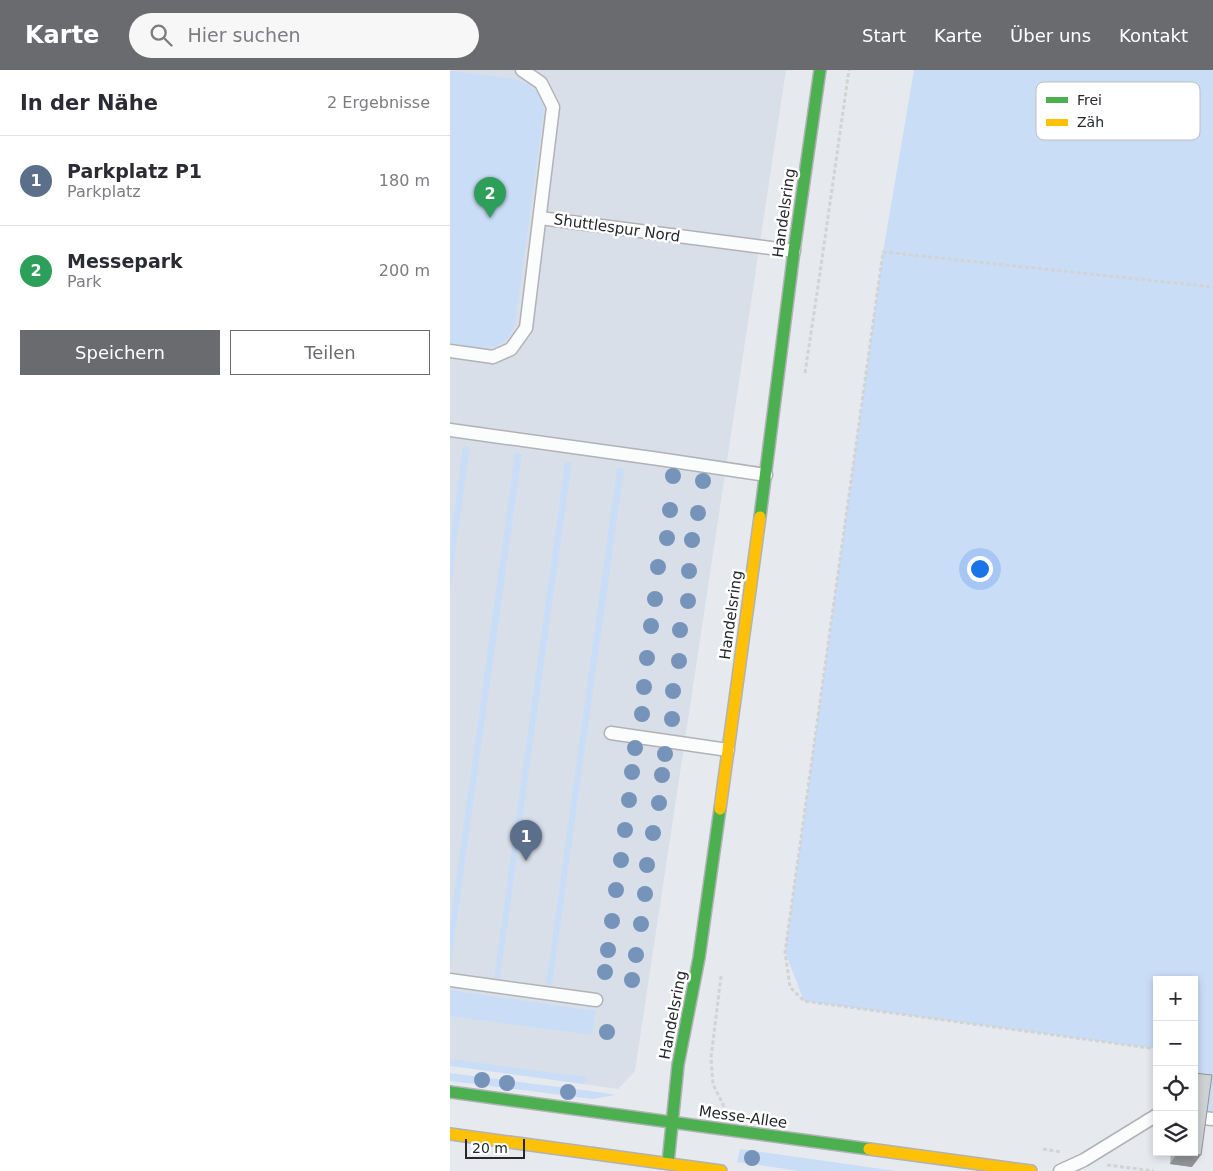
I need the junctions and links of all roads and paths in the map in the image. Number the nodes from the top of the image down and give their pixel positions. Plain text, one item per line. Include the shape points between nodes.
1 (522, 70) edge
2 (820, 70) edge
3 (849, 70) edge
4 (540, 218) junction
5 (794, 251) junction
6 (1213, 287) edge
7 (450, 351) edge
8 (804, 379) dead end
9 (450, 430) edge
10 (766, 475) junction
11 (611, 733) dead end
12 (728, 750) junction
13 (450, 980) edge
14 (596, 1000) dead end
15 (1153, 1048) edge
16 (450, 1092) edge
17 (1153, 1117) edge
18 (1198, 1118) edge
19 (1213, 1120) edge
20 (672, 1122) junction
21 (450, 1134) edge
22 (668, 1163) junction
23 (1102, 1164) dead end
24 (722, 1171) edge
25 (1031, 1171) edge
26 (1060, 1171) edge
27 (1154, 1171) edge

1 - 4 lane, Shuttlespur Nord via 541,83 553,107
2 - 5 main road, Handelsring
3 - 8 path
4 - 5 lane, Shuttlespur Nord
4 - 7 lane via 526,328 511,349 493,357
5 - 10 main road, Handelsring
6 - 15 path via 882,252 785,952 790,987 804,1001
9 - 10 lane
10 - 12 main road, Handelsring
11 - 12 lane
12 - 20 main road, Handelsring via 699,958 678,1065
13 - 14 lane
16 - 20 main road, Messe-Allee
17 - 26 lane
18 - 19 lane
20 - 22 main road, Handelsring
20 - 25 main road, Messe-Allee
21 - 22 main road
22 - 24 main road
23 - 27 path

